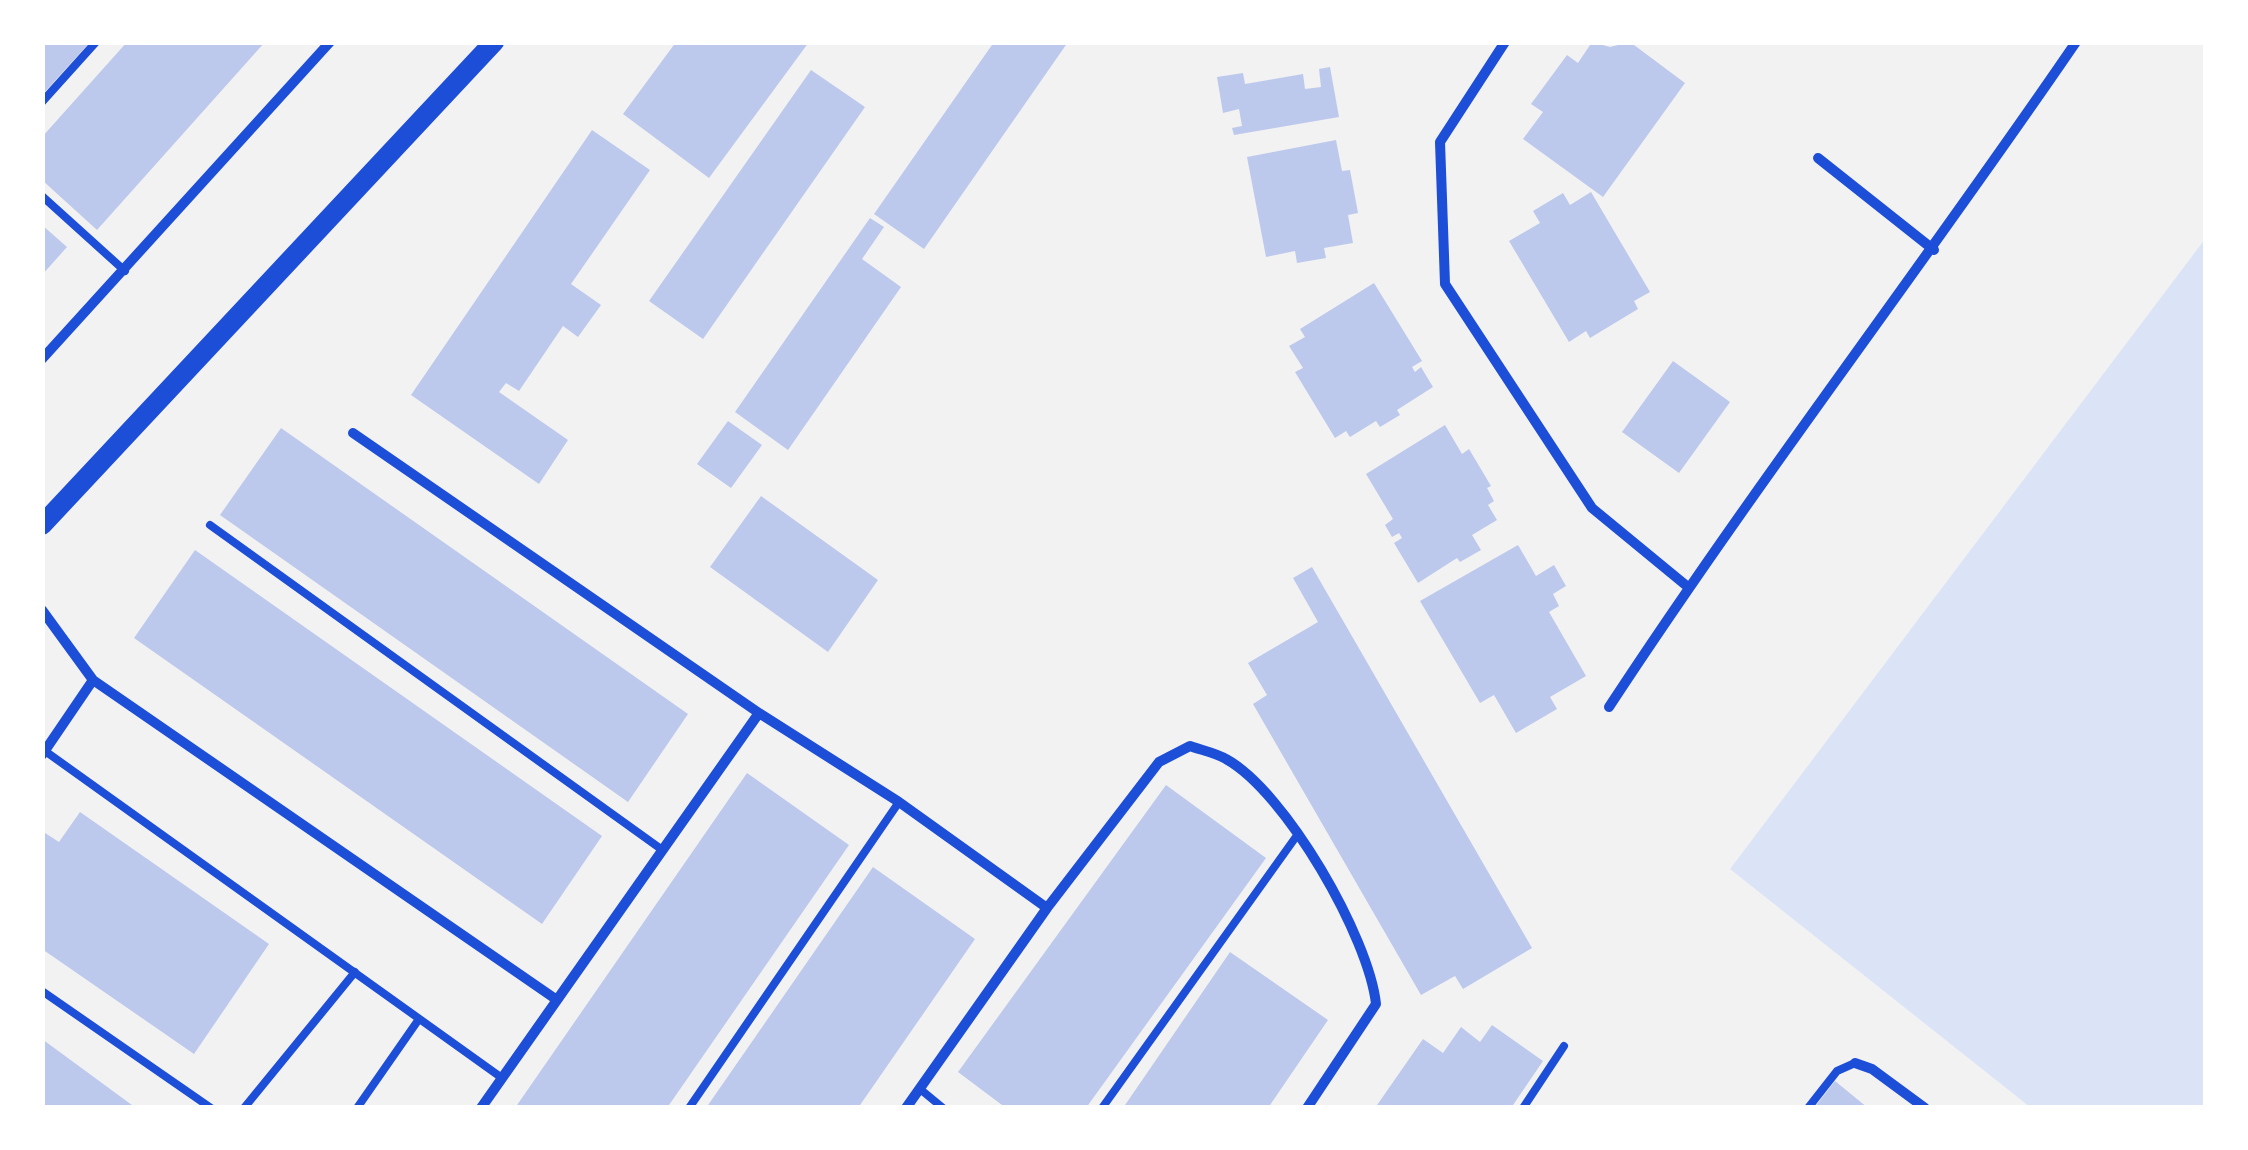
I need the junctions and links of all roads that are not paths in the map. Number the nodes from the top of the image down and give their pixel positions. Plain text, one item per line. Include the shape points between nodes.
1 (96, 42) edge
2 (330, 42) edge
3 (494, 42) edge
4 (1505, 42) edge
5 (2076, 42) edge
6 (42, 102) edge
7 (1818, 158) dead end
8 (42, 196) edge
9 (1934, 250) junction
10 (125, 271) junction
11 (42, 359) edge
12 (353, 433) dead end
13 (42, 525) edge
14 (210, 525) dead end
15 (1688, 586) junction
16 (42, 610) edge
17 (93, 680) junction
18 (1610, 706) dead end
19 (759, 713) junction
20 (44, 753) edge
21 (898, 802) junction
22 (1298, 834) junction
23 (661, 849) junction
24 (1047, 908) junction
25 (354, 972) junction
26 (42, 991) edge
27 (556, 1000) junction
28 (419, 1019) junction
29 (1564, 1046) dead end
30 (1855, 1062) joint
31 (502, 1078) junction
32 (920, 1089) junction
33 (211, 1108) edge
34 (244, 1108) edge
35 (357, 1108) edge
36 (481, 1108) edge
37 (689, 1108) edge
38 (906, 1108) edge
39 (943, 1108) edge
40 (1102, 1108) edge
41 (1307, 1108) edge
42 (1523, 1108) edge
43 (1808, 1108) edge
44 (1925, 1108) edge

1 - 6 lane
2 - 10 street
3 - 13 main road
4 - 15 street via 1440,142 1445,284 1592,508
5 - 9 street
7 - 9 street
8 - 10 lane
9 - 15 street
10 - 11 street
12 - 19 street
14 - 23 lane
15 - 18 street
16 - 17 street
17 - 20 street
17 - 27 street
19 - 21 street
19 - 23 street
20 - 25 lane
21 - 24 street
21 - 37 lane
22 - 24 street via 1277,802 1226,759 1190,746 1159,762
22 - 40 lane
22 - 41 street via 1373,974 1376,1004
23 - 27 street
24 - 32 street
25 - 28 lane
25 - 34 lane
26 - 33 lane
27 - 31 street
28 - 31 lane
28 - 35 lane
29 - 42 lane
30 - 43 lane via 1837,1071
30 - 44 street
31 - 36 street
32 - 38 street
32 - 39 lane

